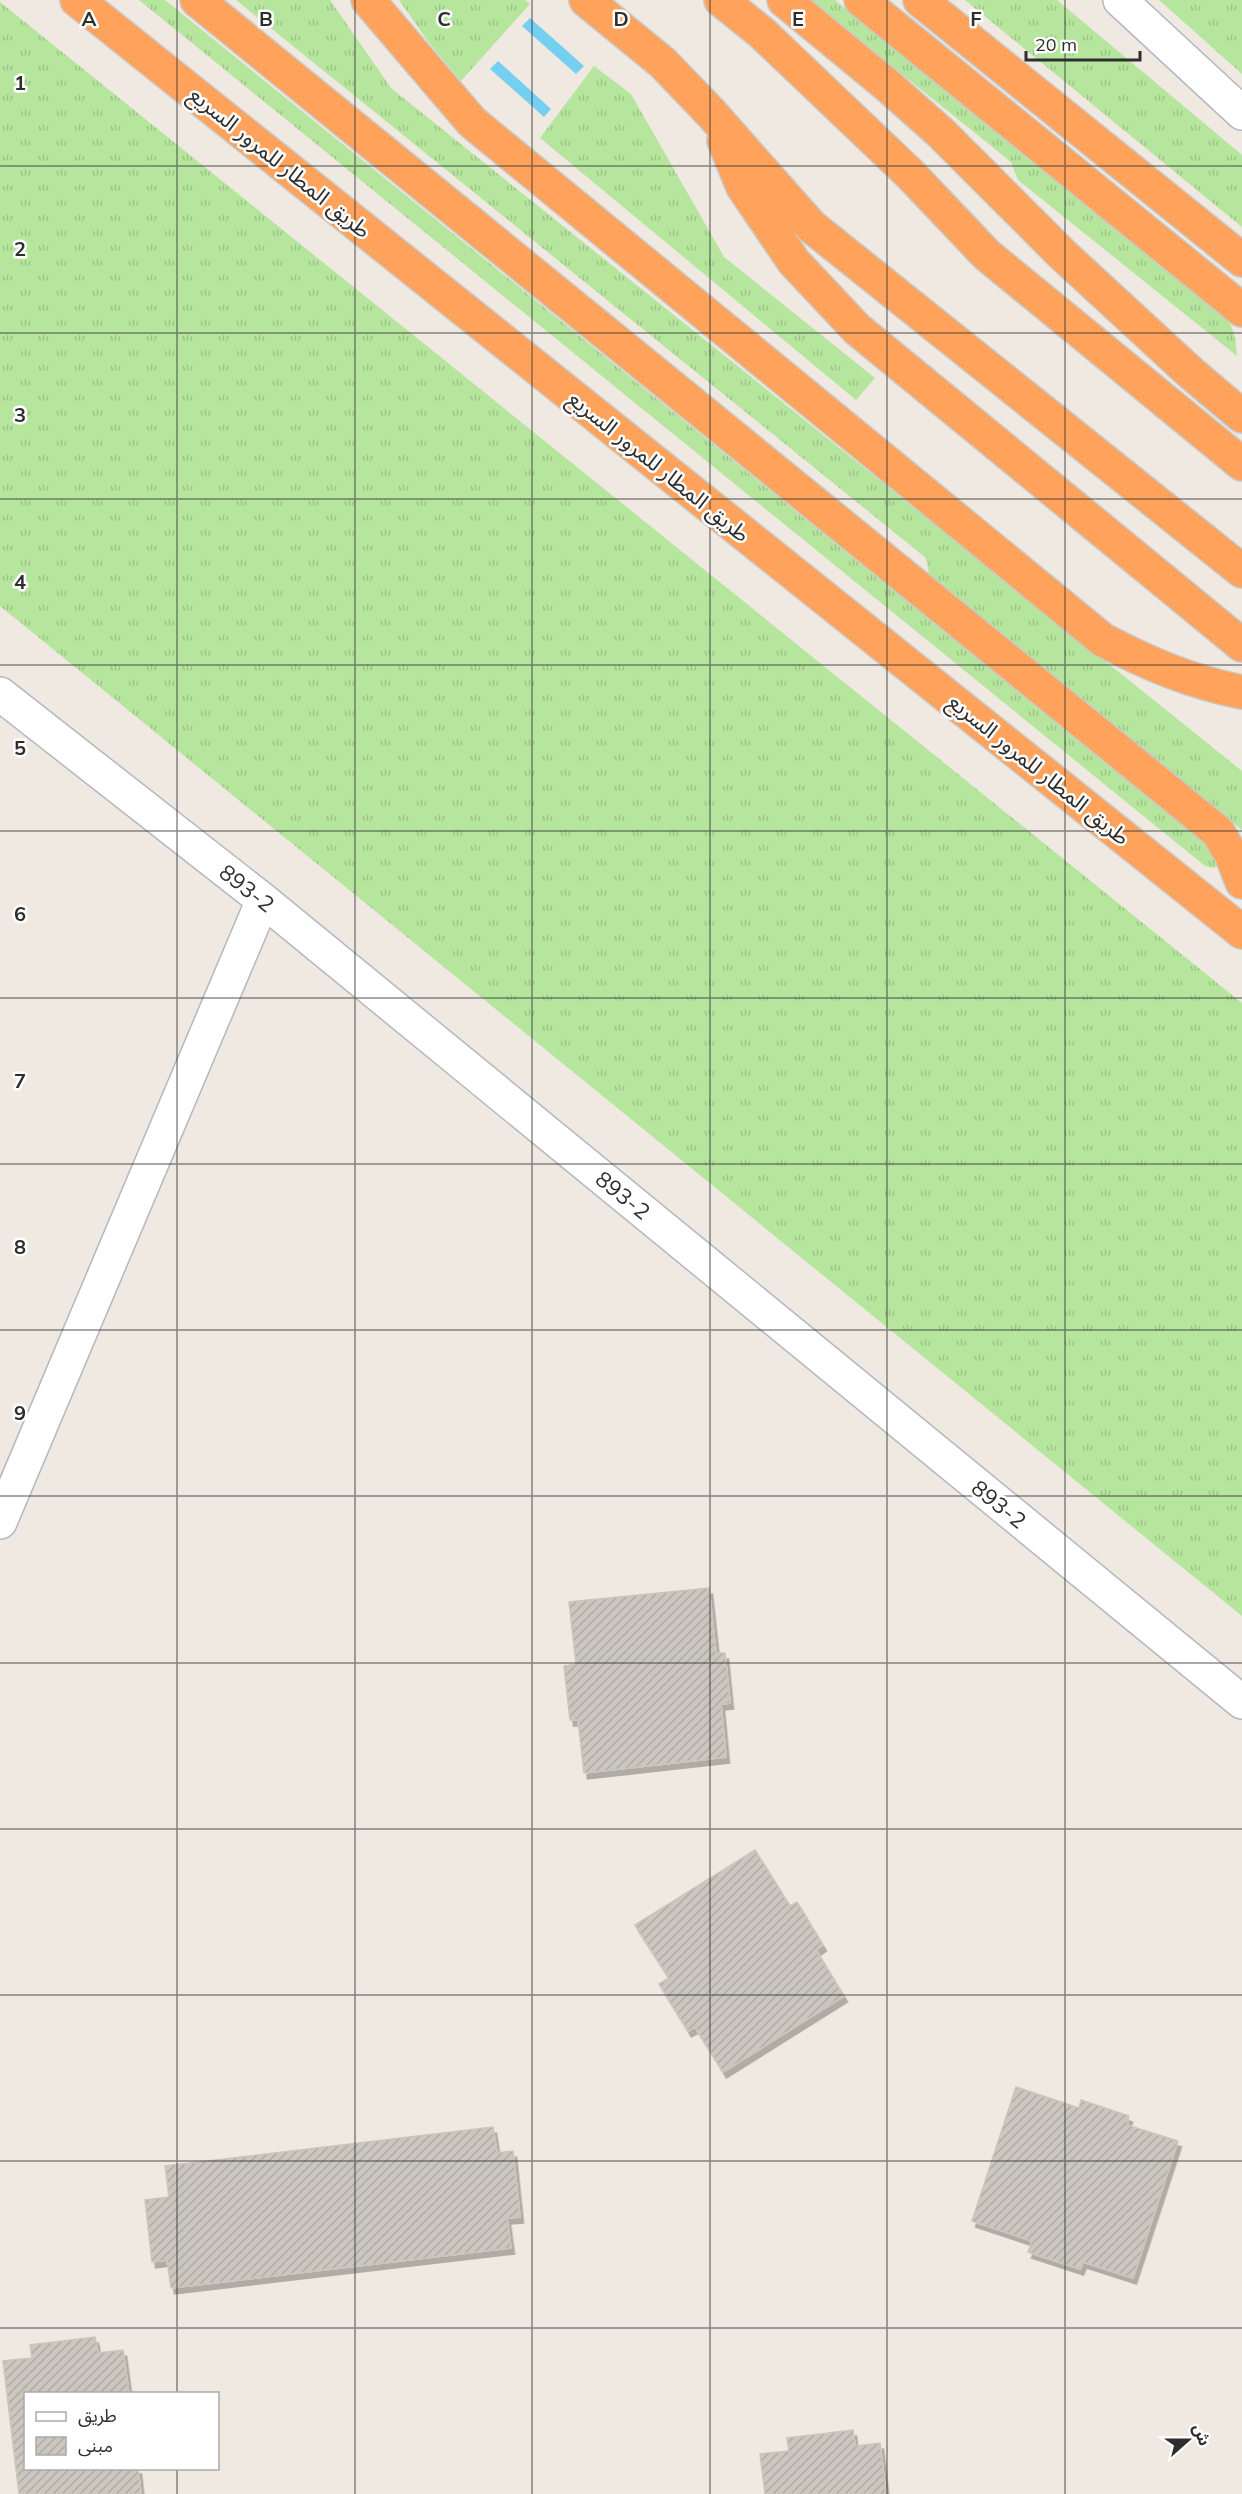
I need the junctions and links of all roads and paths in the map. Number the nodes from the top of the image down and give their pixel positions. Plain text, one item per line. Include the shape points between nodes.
1 (77, 0) edge
2 (197, 0) edge
3 (368, 0) edge
4 (586, 0) edge
5 (721, 0) edge
6 (784, 0) edge
7 (861, 0) edge
8 (920, 0) edge
9 (1120, 0) edge
10 (712, 114) junction
11 (1242, 114) edge
12 (1242, 260) edge
13 (1240, 313) edge
14 (1242, 416) edge
15 (1242, 464) edge
16 (1242, 570) edge
17 (1242, 645) edge
18 (1242, 692) edge
19 (0, 694) edge
20 (1242, 882) edge
21 (263, 900) junction
22 (1242, 932) edge
23 (0, 1522) edge
24 (1242, 1702) edge

1 - 22 highway, طريق المطار للمرور السريع
2 - 20 highway via 1218,832
3 - 18 highway via 471,122 1103,640 1156,667
4 - 10 highway via 663,63
5 - 15 highway via 762,33 910,174 987,255
6 - 14 highway via 941,133 1062,254
7 - 13 highway
8 - 12 highway
9 - 11 street
10 - 16 highway via 811,226
10 - 17 highway via 743,187 794,262 857,329
19 - 21 street, 893-2
21 - 23 street
21 - 24 street, 893-2

